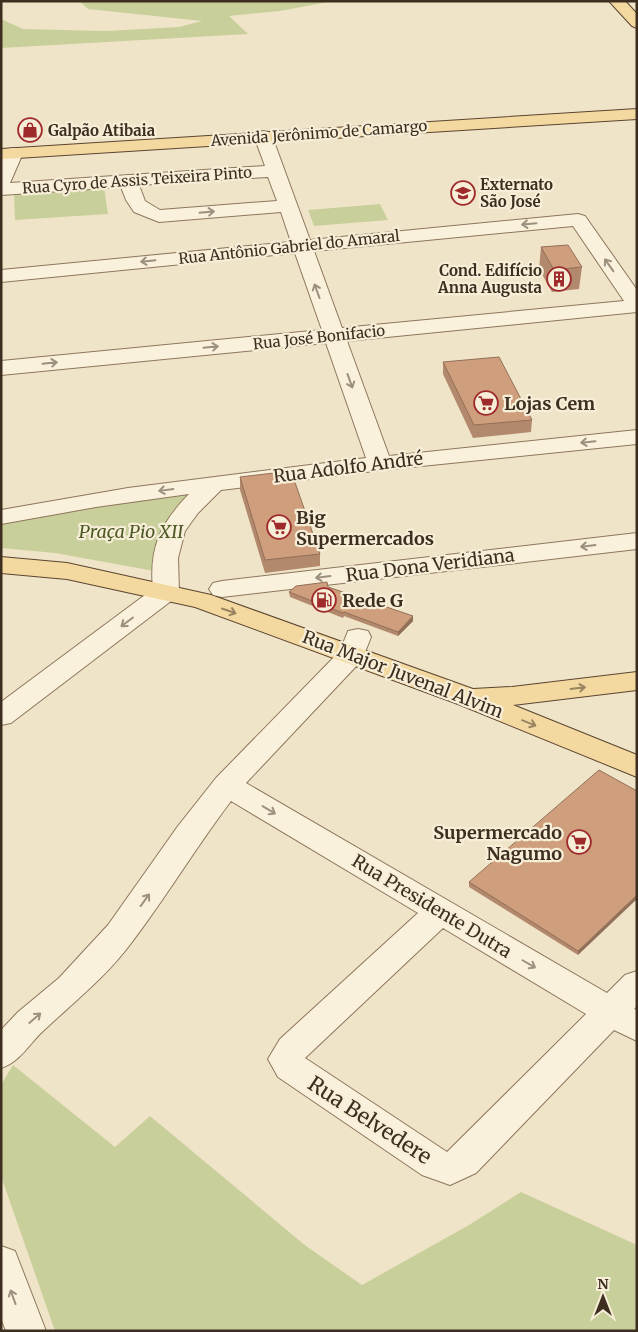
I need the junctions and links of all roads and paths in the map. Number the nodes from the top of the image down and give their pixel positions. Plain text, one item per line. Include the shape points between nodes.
1 (616, 1) edge
2 (632, 1) edge
3 (637, 7) edge
4 (637, 23) edge
5 (637, 104) edge
6 (637, 114) edge
7 (262, 136) junction
8 (6, 150) edge
9 (274, 171) junction
10 (128, 181) junction
11 (1, 182) edge
12 (1, 188) edge
13 (286, 206) junction
14 (301, 246) junction
15 (1, 276) edge
16 (637, 305) edge
17 (333, 335) junction
18 (1, 368) edge
19 (637, 437) edge
20 (380, 463) junction
21 (214, 483) junction
22 (1, 517) edge
23 (637, 541) edge
24 (1, 550) edge
25 (1, 565) edge
26 (164, 584) junction
27 (222, 589) junction
28 (355, 645) junction
29 (637, 681) edge
30 (512, 696) junction
31 (468, 698) junction
32 (1, 716) edge
33 (637, 747) edge
34 (637, 767) edge
35 (227, 785) junction
36 (440, 912) junction
37 (637, 984) edge
38 (624, 1019) edge
39 (1, 1054) edge
40 (1, 1263) edge
41 (26, 1331) edge

1 - 4 main road
2 - 3 main road
5 - 8 main road
6 - 7 main road, Avenida Jerônimo de Camargo
7 - 8 main road, Avenida Jerônimo de Camargo
7 - 9 street
8 - 11 street
9 - 10 street, Rua Cyro de Assis Teixeira Pinto
9 - 13 street
10 - 12 street, Rua Cyro de Assis Teixeira Pinto
10 -> 13 street via 137,206 159,216
13 - 14 street
14 -> 15 street, Rua Antônio Gabriel do Amaral
16 -> 14 street, Rua Antônio Gabriel do Amaral via 578,220
17 -> 14 street
16 - 17 street, Rua José Bonifacio
18 -> 17 street, Rua José Bonifacio
17 -> 20 street
19 -> 20 street, Rua Adolfo André
20 - 21 street, Rua Adolfo André
21 -> 22 street, Rua Adolfo André
21 - 26 street via 188,507 172,531 163,555
23 -> 27 street, Rua Dona Veridiana
24 - 26 main road via 54,554
25 - 26 main road
26 - 27 main road, Rua Major Juvenal Alvim
26 -> 28 main road, Rua Major Juvenal Alvim via 202,601
26 -> 32 street
27 - 28 main road, Rua Major Juvenal Alvim
28 - 30 main road, Rua Major Juvenal Alvim
28 - 31 main road, Rua Major Juvenal Alvim
28 - 35 street
30 -> 29 main road
30 - 31 main road
30 - 33 main road, Rua Major Juvenal Alvim
31 -> 34 main road, Rua Major Juvenal Alvim
35 -> 36 street, Rua Presidente Dutra
39 -> 35 street via 30,1022 71,987 120,934
36 -> 38 street, Rua Presidente Dutra
36 - 38 street, Rua Belvedere via 285,1059 290,1067 435,1164 450,1169 463,1162
37 - 38 street
41 -> 40 street

